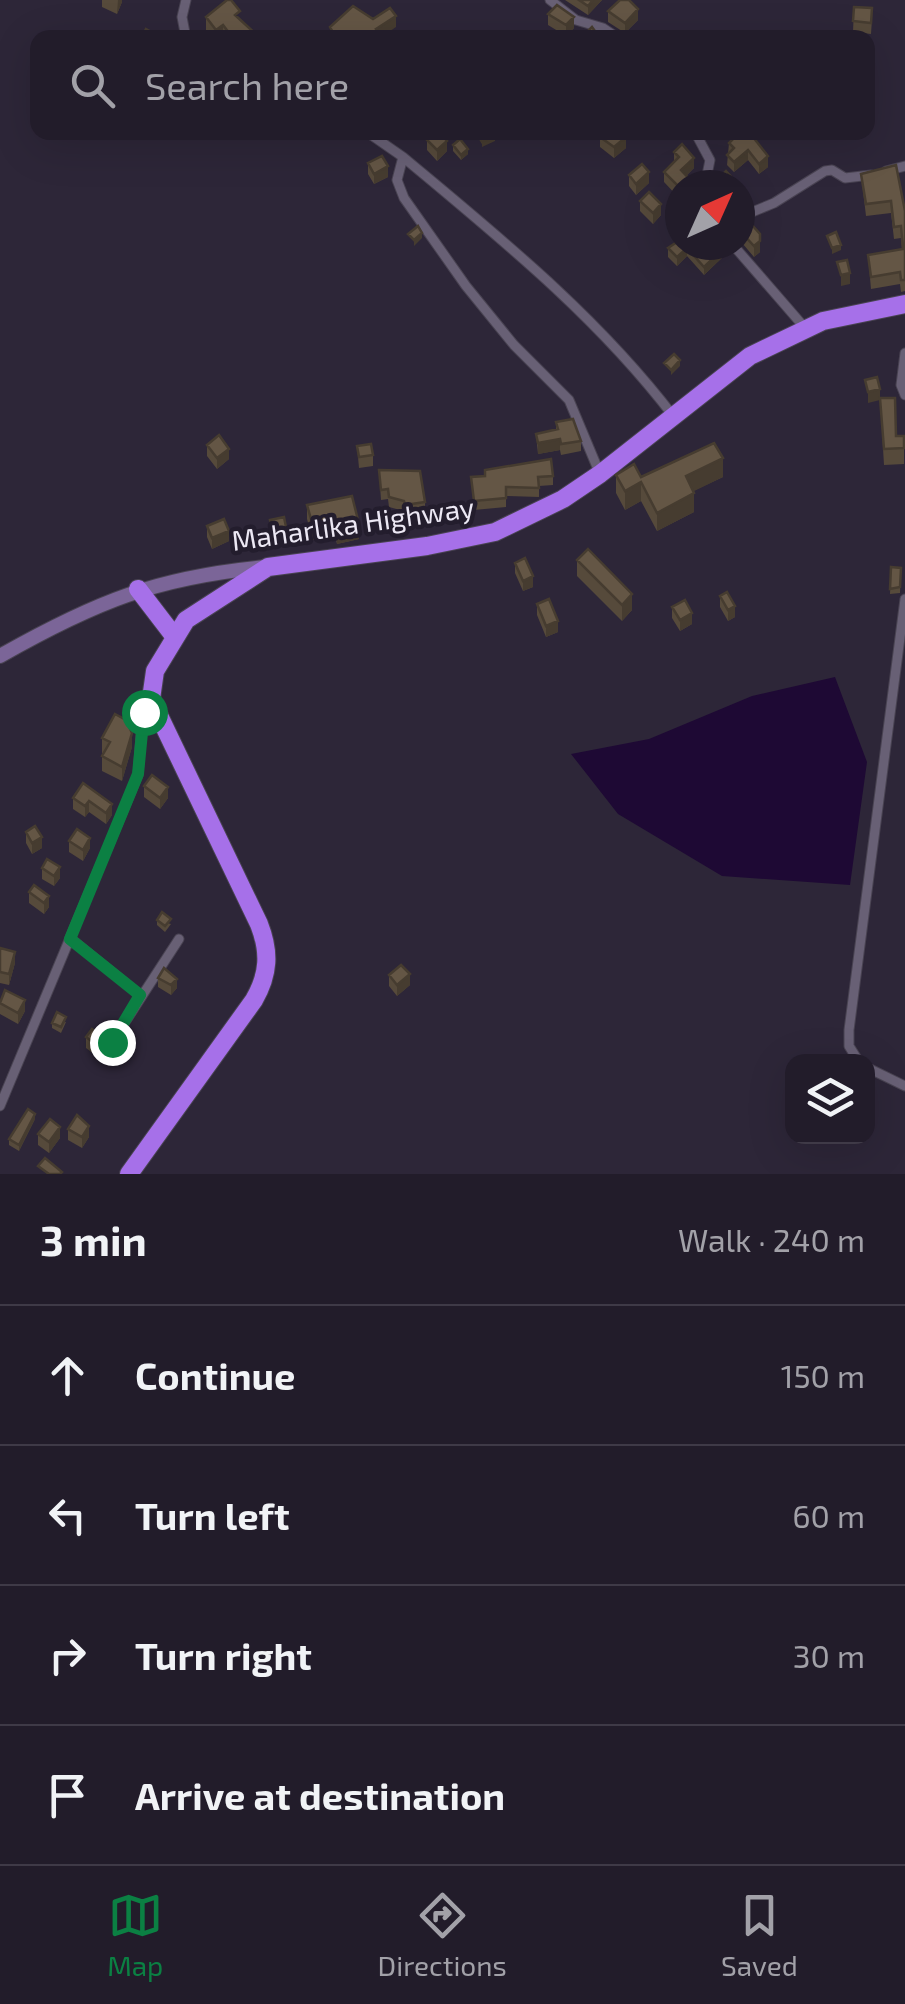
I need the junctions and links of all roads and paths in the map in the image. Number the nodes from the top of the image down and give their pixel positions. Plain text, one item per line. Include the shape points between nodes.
1 (186, 0) edge
2 (550, 0) edge
3 (184, 30) edge
4 (606, 30) edge
5 (378, 140) edge
6 (701, 140) edge
7 (404, 157) junction
8 (905, 166) edge
9 (710, 170) edge
10 (755, 211) edge
11 (746, 260) edge
12 (905, 304) edge
13 (804, 328) junction
14 (905, 354) edge
15 (905, 395) edge
16 (674, 416) junction
17 (600, 474) junction
18 (268, 566) junction
19 (138, 589) junction
20 (905, 599) edge
21 (174, 636) junction
22 (0, 656) edge
23 (152, 699) junction
24 (70, 939) junction
25 (178, 939) dead end
26 (140, 995) junction
27 (112, 1042) dead end
28 (854, 1054) edge
29 (875, 1071) edge
30 (905, 1086) edge
31 (0, 1106) edge
32 (129, 1174) edge

1 - 3 street
2 - 4 street via 576,20
5 - 7 street
6 - 9 street
7 - 16 street via 580,309
7 - 17 street via 397,180 404,198 502,330 569,400
8 - 10 street via 854,179 824,171
11 - 13 street
12 - 13 highway, Maharlika Highway
13 - 16 highway, Maharlika Highway via 750,356
14 - 15 street
16 - 17 highway, Maharlika Highway
17 - 18 highway, Maharlika Highway via 495,532
18 - 19 main road, Maharlika Highway
18 - 21 highway via 199,609
19 - 21 highway
19 - 22 main road, Maharlika Highway
20 - 28 street via 849,1030
21 - 23 highway via 155,671
23 - 24 street via 142,722 138,774
23 - 32 highway via 259,924 268,962 254,1000
24 - 26 street
24 - 31 street
25 - 26 street
26 - 27 street
29 - 30 street

